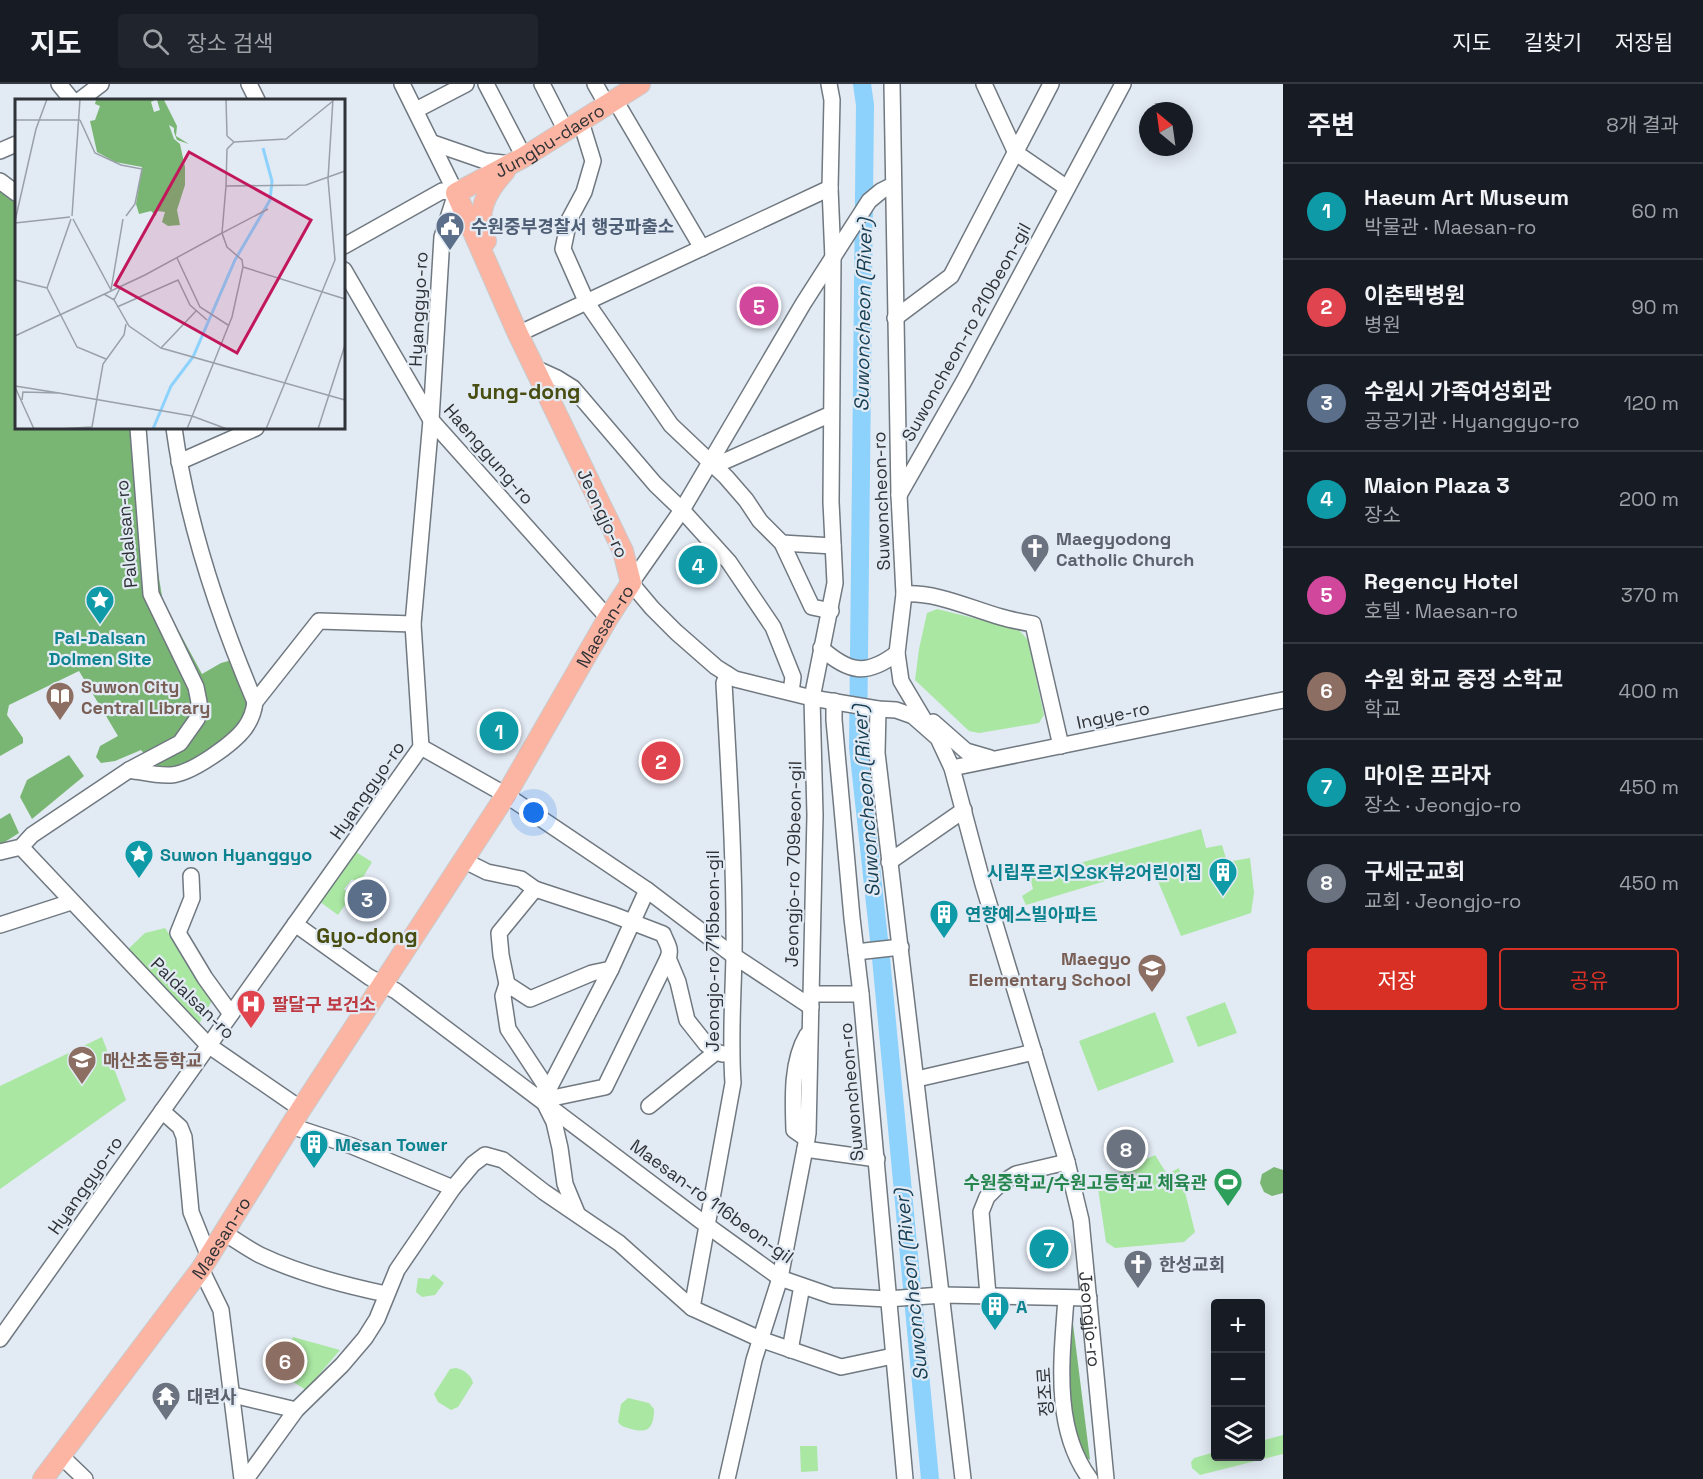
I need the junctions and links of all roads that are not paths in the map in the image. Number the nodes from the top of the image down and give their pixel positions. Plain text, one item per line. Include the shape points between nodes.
1 (59, 84) edge
2 (101, 84) edge
3 (249, 84) edge
4 (402, 84) edge
5 (466, 84) edge
6 (486, 84) edge
7 (542, 84) edge
8 (596, 84) edge
9 (640, 84) edge
10 (829, 84) edge
11 (892, 84) edge
12 (984, 84) edge
13 (1051, 84) edge
14 (1123, 84) edge
15 (71, 99) edge
16 (81, 99) edge
17 (256, 99) edge
18 (611, 103) junction
19 (416, 110) junction
20 (574, 126) junction
21 (433, 143) junction
22 (15, 144) edge
23 (0, 151) edge
24 (1016, 153) junction
25 (517, 161) junction
26 (0, 181) edge
27 (830, 188) junction
28 (887, 188) junction
29 (1067, 188) junction
30 (15, 192) edge
31 (456, 193) junction
32 (345, 245) edge
33 (702, 248) junction
34 (835, 256) junction
35 (489, 268) junction
36 (345, 272) edge
37 (587, 303) junction
38 (895, 318) junction
39 (518, 334) junction
40 (535, 368) junction
41 (831, 414) junction
42 (431, 420) junction
43 (138, 429) edge
44 (174, 429) edge
45 (251, 429) edge
46 (179, 462) junction
47 (710, 463) junction
48 (899, 495) junction
49 (682, 510) junction
50 (782, 543) junction
51 (833, 546) junction
52 (631, 583) junction
53 (904, 594) junction
54 (831, 611) junction
55 (608, 618) junction
56 (413, 624) junction
57 (821, 648) junction
58 (897, 653) junction
59 (727, 674) junction
60 (791, 692) junction
61 (812, 698) junction
62 (1283, 700) edge
63 (837, 701) junction
64 (255, 702) junction
65 (914, 703) junction
66 (876, 709) junction
67 (929, 729) junction
68 (1061, 746) junction
69 (422, 747) junction
70 (993, 759) junction
71 (952, 768) junction
72 (129, 770) junction
73 (506, 795) junction
74 (964, 810) junction
75 (21, 847) junction
76 (0, 852) edge
77 (463, 860) junction
78 (889, 862) junction
79 (192, 876) dead end
80 (535, 889) junction
81 (647, 890) junction
82 (71, 902) junction
83 (295, 924) junction
84 (632, 924) junction
85 (0, 925) edge
86 (901, 947) junction
87 (856, 952) junction
88 (734, 956) junction
89 (668, 958) junction
90 (611, 969) junction
91 (507, 984) junction
92 (383, 985) junction
93 (861, 994) junction
94 (811, 1000) junction
95 (231, 1014) junction
96 (208, 1045) junction
97 (716, 1052) junction
98 (1034, 1052) junction
99 (731, 1057) junction
100 (917, 1079) junction
101 (543, 1100) junction
102 (649, 1106) dead end
103 (162, 1111) junction
104 (296, 1118) junction
105 (806, 1144) junction
106 (877, 1159) junction
107 (1068, 1162) junction
108 (453, 1188) junction
109 (577, 1213) junction
110 (708, 1227) junction
111 (224, 1233) junction
112 (205, 1263) junction
113 (780, 1278) junction
114 (802, 1286) junction
115 (386, 1294) junction
116 (938, 1296) junction
117 (988, 1296) junction
118 (1065, 1298) junction
119 (1089, 1298) junction
120 (891, 1299) junction
121 (692, 1308) junction
122 (0, 1339) edge
123 (760, 1340) junction
124 (790, 1350) junction
125 (893, 1356) junction
126 (233, 1395) junction
127 (297, 1410) junction
128 (57, 1466) edge
129 (32, 1479) edge
130 (43, 1479) edge
131 (85, 1479) edge
132 (244, 1479) edge
133 (727, 1479) edge
134 (905, 1479) edge
135 (963, 1479) edge
136 (1090, 1479) edge
137 (1106, 1479) edge

1 - 15 street
2 - 16 street
3 - 17 street
4 - 19 street, Jeongjo-ro
5 - 19 street
6 - 25 street
7 - 20 street
8 - 18 street
9 - 18 main road, Jungbu-daero
10 - 27 street
11 - 28 street, Suwoncheon-ro
12 - 24 street
13 - 24 street
14 - 29 street, Suwoncheon-ro 210beon-gil
18 - 20 main road, Jungbu-daero
18 - 33 street
19 - 21 street, Jeongjo-ro
20 - 25 main road, Jungbu-daero
20 - 37 street via 593,161 584,192 569,220 563,249
21 - 25 street via 485,161
21 - 31 street, Jeongjo-ro
22 - 23 street
24 - 29 street
24 - 38 street via 951,276
25 - 31 main road, Jungbu-daero
25 - 35 main road via 488,192 481,214 480,225 491,251
26 - 30 street
27 - 33 street
27 - 34 street
28 - 34 street, Maesan-ro via 869,201
28 - 38 street, Suwoncheon-ro
29 - 48 street, Suwoncheon-ro 210beon-gil
31 - 32 street via 442,191
31 - 35 main road, Jeongjo-ro
31 - 42 street, Hyanggyo-ro via 442,237
33 - 37 street
34 - 41 street
34 - 47 street, Maesan-ro
35 - 39 main road, Jeongjo-ro
36 - 42 street, Haenggung-ro
37 - 39 street
37 - 47 street via 671,425
38 - 48 street, Suwoncheon-ro
39 - 40 main road, Jeongjo-ro
40 - 49 street via 573,388
40 - 52 main road, Jeongjo-ro via 624,551
41 - 47 street via 723,462
41 - 51 street
42 - 55 street, Haenggung-ro
42 - 56 street, Hyanggyo-ro
43 - 72 street, Paldalsan-ro via 151,594 196,687 199,702 197,719 180,743
44 - 46 street
45 - 46 street
46 - 64 street via 225,629
47 - 49 street, Maesan-ro
47 - 50 street
48 - 53 street, Suwoncheon-ro
49 - 52 street, Maesan-ro
49 - 60 street via 729,562 773,627 794,677
50 - 51 street
50 - 54 street via 812,606
51 - 54 street via 835,583
52 - 55 main road, Maesan-ro
52 - 59 street, Jeongjo-ro via 676,632
53 - 58 street, Suwoncheon-ro
53 - 68 street via 918,593 1033,624
54 - 57 street
55 - 73 main road, Maesan-ro
56 - 64 street via 319,621
56 - 69 street, Hyanggyo-ro
57 - 58 street via 846,668 857,669 880,664
57 - 61 street
58 - 65 street, Suwoncheon-ro via 901,681
59 - 60 street, Jeongjo-ro
59 - 88 street, Jeongjo-ro 715beon-gil via 724,683
60 - 61 street, Jeongjo-ro
61 - 63 street, Jeongjo-ro
61 - 94 street, Jeongjo-ro 709beon-gil via 815,815
62 - 68 street, Ingye-ro
63 - 66 street, Jeongjo-ro
63 - 87 street, Suwoncheon-ro via 834,720
64 - 72 street via 245,728 228,745 190,769 172,776
65 - 67 street, Suwoncheon-ro
65 - 70 street via 966,751
66 - 67 street, Jeongjo-ro via 913,716
66 - 78 street
67 - 71 street, Jeongjo-ro via 938,738
68 - 70 street, Ingye-ro
69 - 73 street
69 - 83 street, Hyanggyo-ro
70 - 71 street, Ingye-ro
71 - 74 street, Jeongjo-ro
72 - 75 street, Paldalsan-ro via 32,835
73 - 77 main road, Maesan-ro
73 - 81 street
74 - 78 street
74 - 98 street, Jeongjo-ro
75 - 76 street, Paldalsan-ro
75 - 82 street, Paldalsan-ro
77 - 80 street via 487,872 521,879
77 - 92 main road, Maesan-ro
78 - 86 street
79 - 95 street via 192,897 178,933
80 - 84 street
80 - 91 street, Maesan-ro 116beon-gil via 499,933
81 - 84 street
81 - 88 street
82 - 85 street
82 - 96 street, Paldalsan-ro
83 - 92 street
83 - 95 street, Hyanggyo-ro
84 - 89 street via 663,934
84 - 90 street
86 - 87 street
86 - 100 street
87 - 93 street, Suwoncheon-ro
88 - 94 street
88 - 99 street, Jeongjo-ro 715beon-gil
89 - 97 street via 687,1020
89 - 101 street via 605,1087
90 - 91 street via 530,999
90 - 101 street
91 - 101 street, Maesan-ro 116beon-gil via 503,996 508,1029 545,1085
92 - 101 street, Maesan-ro 116beon-gil
92 - 104 main road, Maesan-ro
93 - 94 street
93 - 106 street, Suwoncheon-ro
94 - 105 street, Jeongjo-ro 709beon-gil
95 - 96 street, Hyanggyo-ro
96 - 103 street, Hyanggyo-ro
96 - 104 street, Paldalsan-ro
97 - 99 street
97 - 102 street
98 - 100 street
98 - 107 street, Jeongjo-ro
99 - 110 street, Jeongjo-ro 715beon-gil via 734,1083
100 - 116 street
101 - 109 street, Maesan-ro 116beon-gil via 554,1122 564,1184
101 - 110 street, Maesan-ro 116beon-gil
103 - 112 street via 180,1127 184,1137 191,1212
103 - 122 street, Hyanggyo-ro
104 - 108 street, Paldalsan-ro
104 - 111 main road, Maesan-ro
105 - 106 street
105 - 113 street, Jeongjo-ro 709beon-gil
106 - 120 street, Suwoncheon-ro
107 - 117 street via 1016,1174 987,1197 981,1212
107 - 119 street, Jeongjo-ro via 1081,1220
108 - 109 street via 472,1164 486,1155 503,1160
108 - 115 street via 397,1270
109 - 121 street
110 - 113 street, Maesan-ro 116beon-gil
110 - 121 street, Jeongjo-ro 715beon-gil
111 - 112 main road, Maesan-ro
111 - 115 street via 258,1254 296,1270
112 - 126 street via 220,1310
112 - 128 main road, Maesan-ro
113 - 114 street, Maesan-ro 116beon-gil
113 - 123 street, Jeongjo-ro 709beon-gil
114 - 120 street, Maesan-ro 116beon-gil via 832,1296
114 - 124 street
115 - 127 street via 365,1338
116 - 117 street, Maesan-ro 116beon-gil
116 - 120 street, Maesan-ro 116beon-gil
116 - 135 street
117 - 118 street, Maesan-ro 116beon-gil
118 - 119 street, Maesan-ro 116beon-gil
118 - 136 street, 정조로 via 1064,1413 1073,1451
119 - 137 street, Jeongjo-ro
120 - 125 street, Suwoncheon-ro
121 - 123 street
123 - 124 street
123 - 133 street, Jeongjo-ro 709beon-gil
124 - 125 street via 841,1367
125 - 134 street, Suwoncheon-ro
126 - 127 street
126 - 132 street
127 - 132 street
128 - 129 main road
128 - 130 main road, Maesan-ro
128 - 131 street

